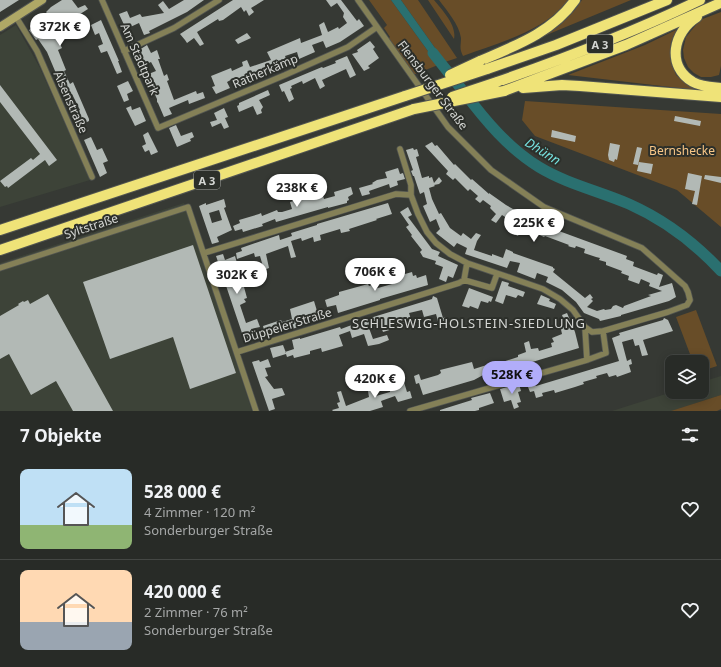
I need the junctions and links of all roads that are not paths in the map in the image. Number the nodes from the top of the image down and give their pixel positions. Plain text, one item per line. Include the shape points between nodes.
1 (42, 0) edge
2 (102, 0) edge
3 (219, 0) edge
4 (358, 0) edge
5 (575, 0) edge
6 (652, 0) edge
7 (667, 0) edge
8 (700, 0) edge
9 (720, 4) edge
10 (632, 15) junction
11 (16, 17) junction
12 (0, 27) edge
13 (377, 27) junction
14 (124, 51) junction
15 (484, 65) junction
16 (721, 88) edge
17 (506, 90) junction
18 (721, 97) edge
19 (414, 109) junction
20 (158, 128) joint
21 (400, 149) dead end
22 (92, 177) dead end
23 (411, 195) junction
24 (0, 230) edge
25 (0, 250) edge
26 (204, 252) junction
27 (467, 263) junction
28 (0, 268) edge
29 (497, 274) junction
30 (464, 280) junction
31 (584, 327) junction
32 (603, 331) junction
33 (237, 352) junction
34 (587, 360) junction
35 (256, 411) edge
36 (410, 411) edge

1 - 11 main road
2 - 14 street, Am Stadtpark
3 - 14 street via 174,28
4 - 13 street, Flensburger Straße
5 - 15 highway via 563,14 535,35
6 - 10 highway
7 - 10 highway, A 3
8 - 19 highway, A 3, bridge via 560,60
9 - 16 highway via 686,26 677,40 675,50 680,69 690,79 700,85
9 - 17 highway via 626,45
10 - 15 highway, A 3 via 556,45
11 - 12 main road
11 - 22 street, Alsenstraße via 37,51
13 - 20 street, Ratherkämp via 348,47
13 - 32 street, Flensburger Straße via 448,127 490,170 544,207 642,248 685,286 690,300 686,305
14 - 20 street, Am Stadtpark
15 - 24 highway, A 3, bridge via 404,96
17 - 18 highway via 574,85
17 - 19 highway, bridge
19 - 25 highway, A 3
21 - 23 street via 411,185
23 - 26 street via 396,194
23 - 27 street via 427,232 436,243
26 - 28 street, Syltstraße via 188,207
26 - 33 street
27 - 29 street
27 - 30 street
29 - 30 street via 492,288
29 - 31 street via 543,290 560,299 573,310
30 - 33 street, Düppeler Straße
31 - 32 street via 592,332
31 - 34 street
32 - 34 street via 606,353
33 - 35 street
34 - 36 street

